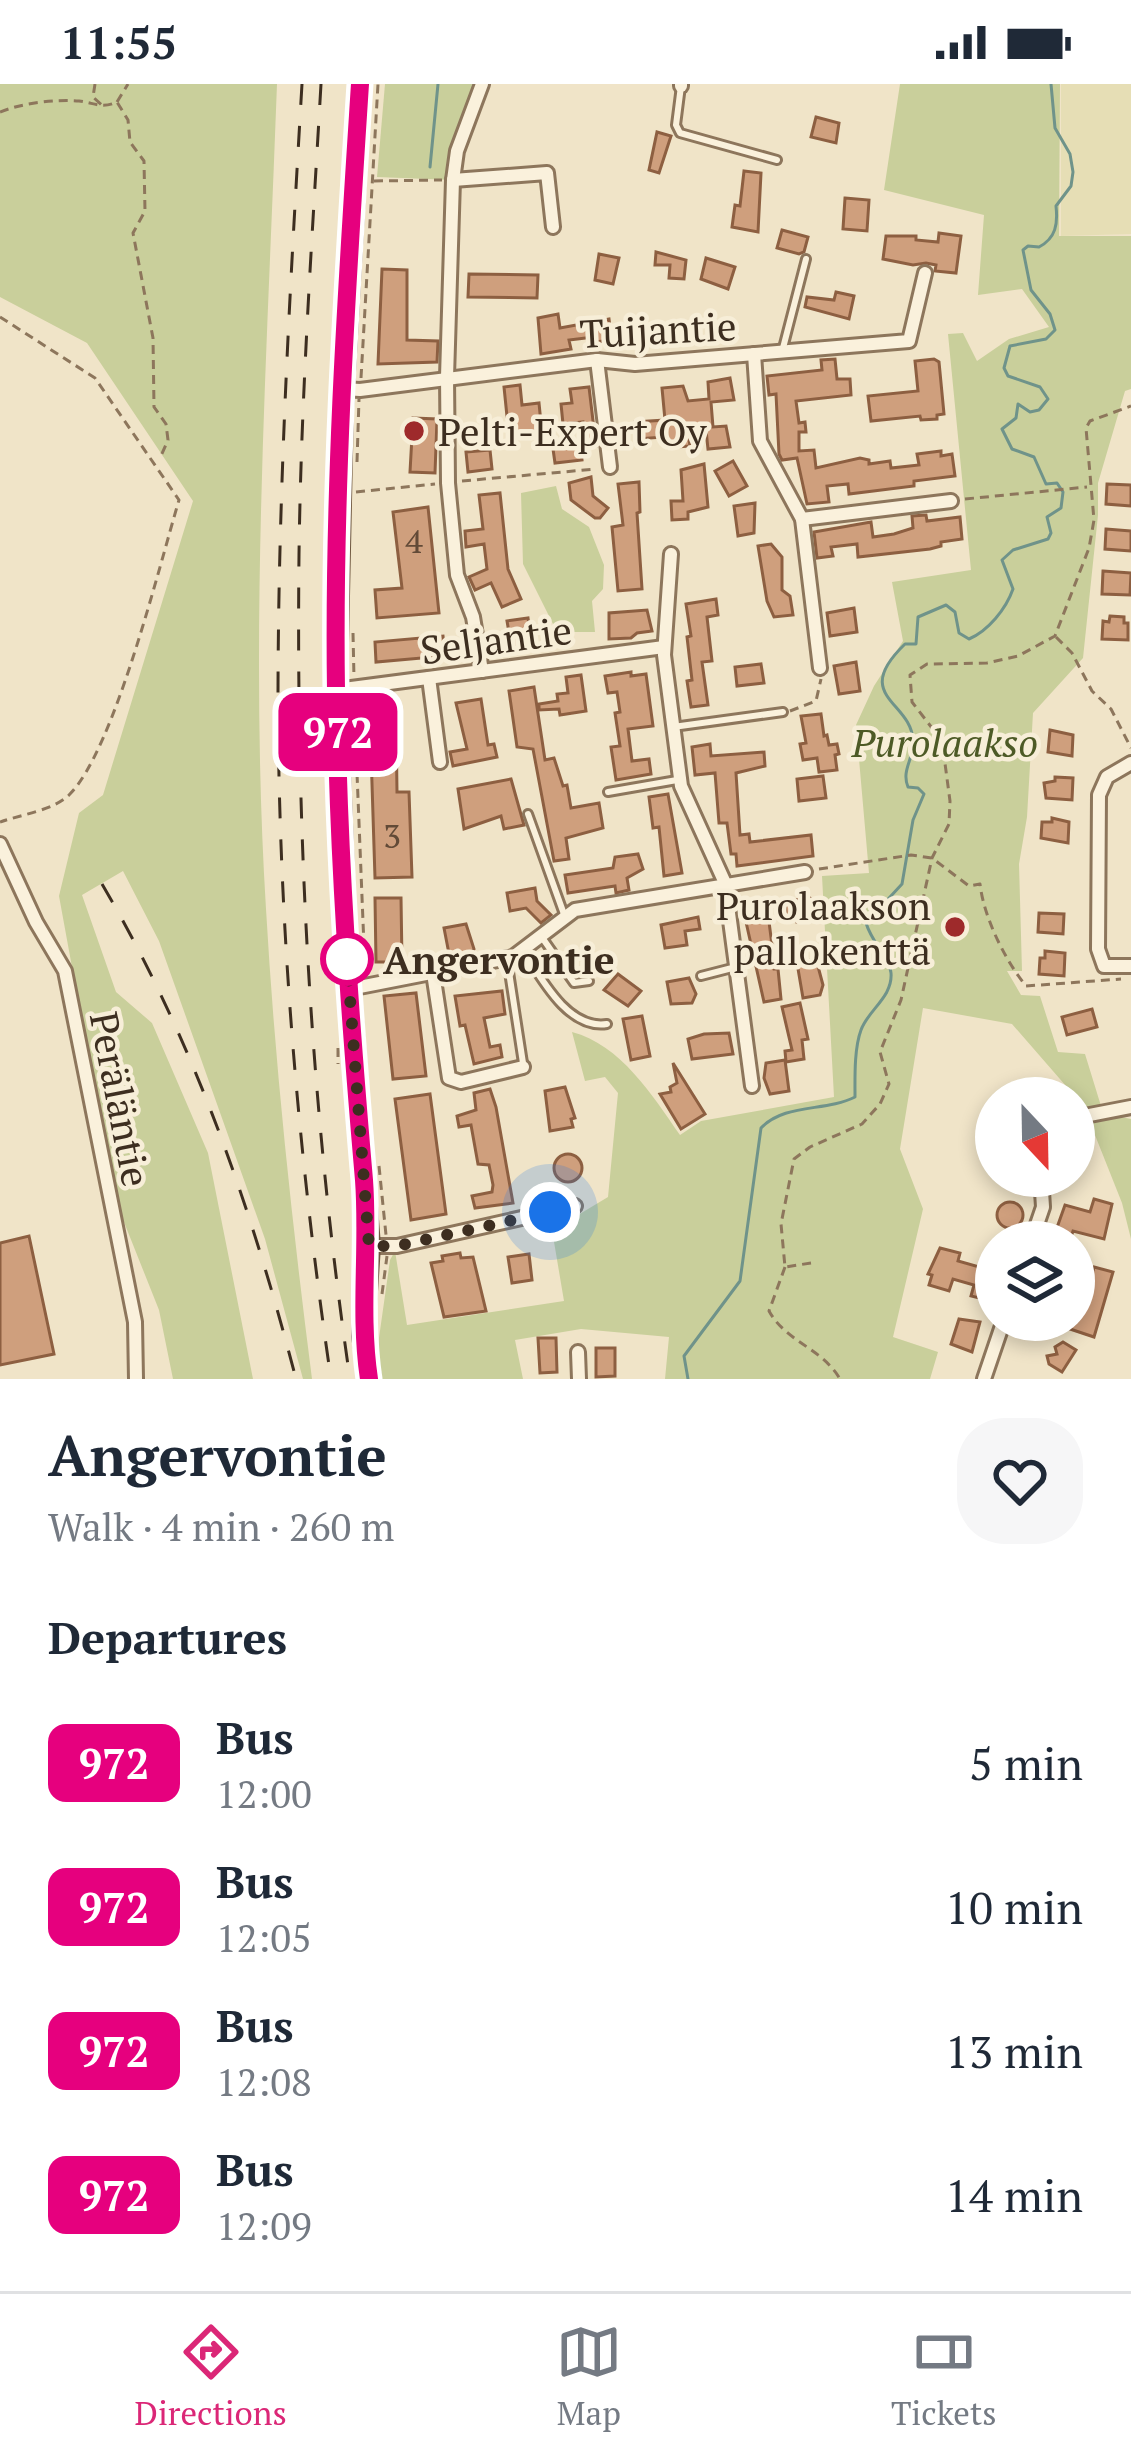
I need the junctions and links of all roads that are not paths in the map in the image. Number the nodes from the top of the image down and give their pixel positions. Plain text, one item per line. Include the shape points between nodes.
1 (360, 84) edge
2 (482, 84) edge
3 (681, 85) edge
4 (778, 160) dead end
5 (454, 180) junction
6 (553, 227) dead end
7 (806, 259) dead end
8 (925, 274) dead end
9 (782, 352) junction
10 (754, 354) junction
11 (597, 360) junction
12 (447, 377) junction
13 (351, 389) junction
14 (610, 467) road end
15 (951, 500) road end
16 (802, 519) junction
17 (671, 554) dead end
18 (664, 647) junction
19 (820, 668) road end
20 (482, 671) junction
21 (429, 678) junction
22 (345, 690) junction
23 (783, 712) road end
24 (674, 727) junction
25 (440, 762) dead end
26 (1131, 763) edge
27 (680, 780) junction
28 (608, 792) dead end
29 (528, 814) dead end
30 (0, 844) edge
31 (805, 872) road end
32 (725, 884) junction
33 (565, 917) junction
34 (541, 936) junction
35 (523, 950) junction
36 (507, 958) junction
37 (1131, 966) edge
38 (736, 968) junction
39 (434, 974) junction
40 (701, 976) dead end
41 (590, 981) dead end
42 (357, 987) junction
43 (607, 1024) dead end
44 (523, 1065) joint
45 (752, 1086) dead end
46 (1131, 1107) edge
47 (1095, 1114) edge
48 (575, 1206) dead end
49 (378, 1246) junction
50 (997, 1341) edge
51 (578, 1352) dead end
52 (136, 1379) edge
53 (370, 1379) edge
54 (579, 1379) edge
55 (984, 1379) edge

1 - 13 main road
2 - 5 street
3 - 4 lane via 680,134
5 - 6 street via 548,173
5 - 12 street
7 - 9 lane
8 - 9 street, Tuijantie via 909,341
9 - 10 street, Tuijantie
10 - 11 street, Tuijantie
10 - 16 street via 760,441
11 - 12 street, Tuijantie
11 - 14 street
12 - 13 street, Tuijantie
12 - 20 street via 457,575
13 - 22 main road
15 - 16 street
16 - 19 street
17 - 18 street
18 - 20 street, Seljantie
18 - 24 street
20 - 21 street, Seljantie
21 - 22 street, Seljantie
21 - 25 street
22 - 42 main road
23 - 24 lane
24 - 27 street
26 - 37 street via 1107,777 1099,795 1098,949 1104,967
27 - 28 lane
27 - 32 street
29 - 33 lane
30 - 52 street, Peräläntie via 64,971 135,1322
31 - 32 street
32 - 33 street
32 - 38 street
33 - 34 street
34 - 35 street
34 - 41 lane via 574,982
35 - 36 street
35 - 43 lane via 552,995 584,1022
36 - 39 street
36 - 44 lane
38 - 40 lane
38 - 45 street
39 - 42 street
39 - 44 street via 449,1078 461,1082
42 - 49 main road
46 - 47 street
48 - 49 street
49 - 53 main road via 363,1336
50 - 55 street
51 - 54 street

